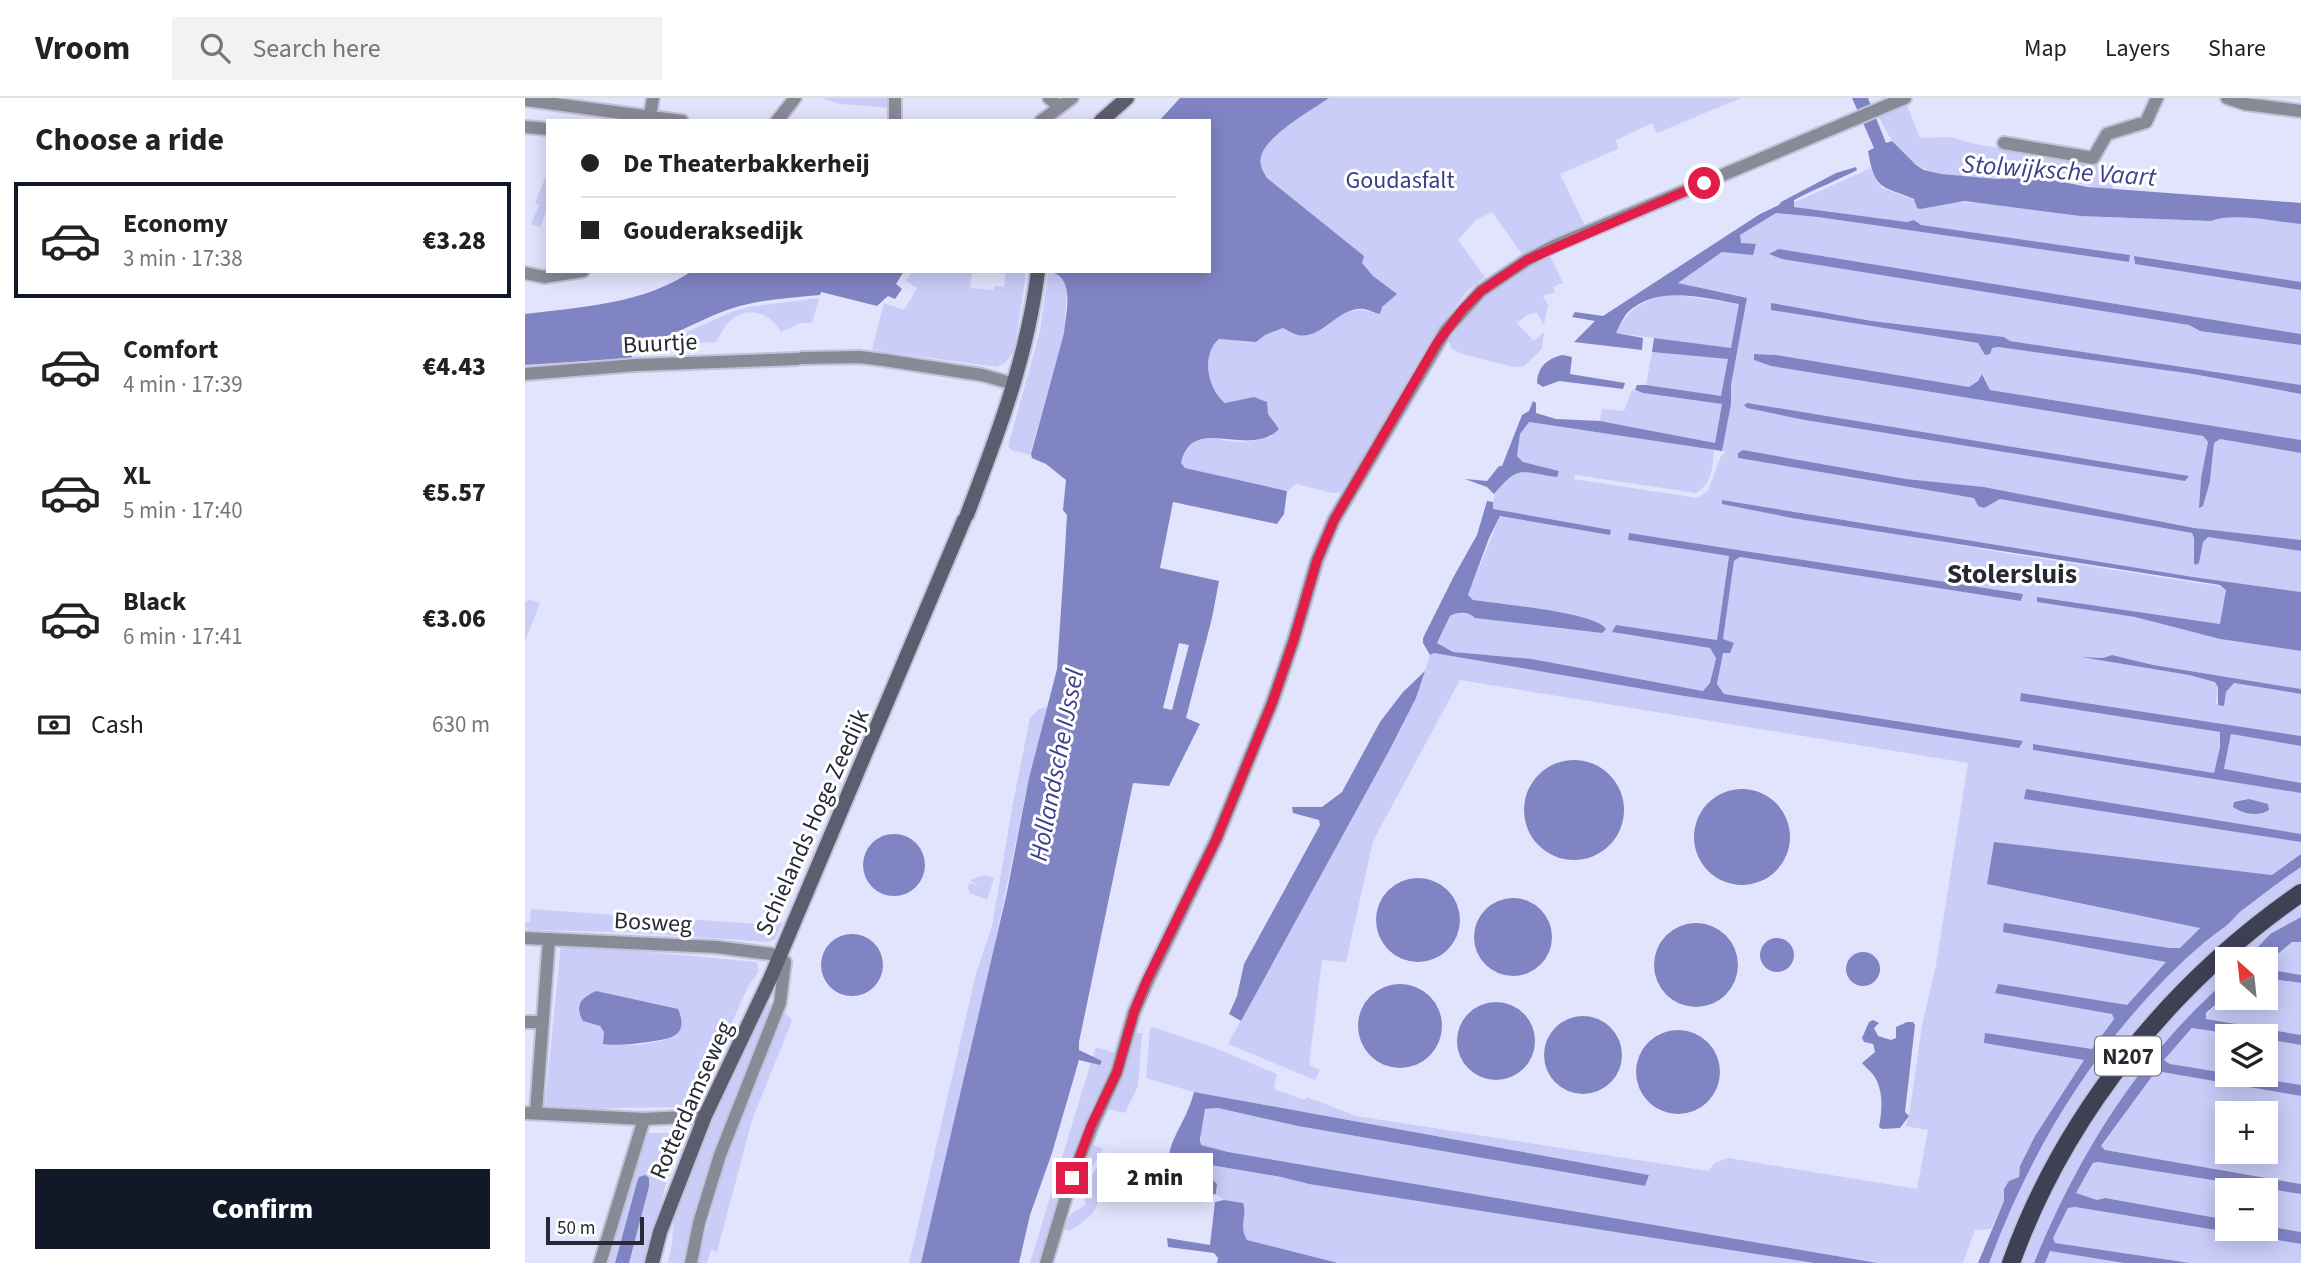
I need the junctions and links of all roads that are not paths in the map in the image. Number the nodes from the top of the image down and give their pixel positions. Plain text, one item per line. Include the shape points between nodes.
1 (653, 98) edge
2 (795, 98) edge
3 (895, 98) edge
4 (1049, 98) edge
5 (1072, 98) edge
6 (1127, 98) edge
7 (1905, 98) edge
8 (2157, 98) edge
9 (2227, 98) edge
10 (525, 100) edge
11 (1060, 107) junction
12 (2301, 111) edge
13 (648, 119) edge
14 (779, 119) edge
15 (895, 119) edge
16 (1044, 119) edge
17 (1103, 119) edge
18 (525, 127) edge
19 (546, 129) edge
20 (2004, 143) dead end
21 (525, 273) edge
22 (570, 273) edge
23 (1038, 273) edge
24 (525, 374) edge
25 (1014, 384) junction
26 (2301, 893) edge
27 (525, 938) edge
28 (549, 939) junction
29 (777, 958) junction
30 (525, 1022) edge
31 (541, 1023) junction
32 (531, 1113) edge
33 (705, 1116) junction
34 (644, 1119) junction
35 (600, 1263) edge
36 (652, 1263) edge
37 (691, 1263) edge
38 (1046, 1263) edge
39 (2011, 1263) edge

1 - 13 street
2 - 14 street
3 - 15 street
4 - 11 street
5 - 11 street
6 - 17 main road
7 - 38 street via 1527,260 1481,291 1446,330 1334,520 1272,703 1216,840 1139,1001 1117,1072 1072,1178
8 - 20 street via 2146,122 2107,134 2093,158
9 - 12 street
10 - 13 street
11 - 16 street
18 - 19 street
21 - 22 street via 544,277
23 - 25 main road, Schielands Hoge Zeedijk
24 - 25 street, Buurtje via 860,357
25 - 29 main road, Schielands Hoge Zeedijk via 994,447 889,703
26 - 39 main road, N207 via 2212,964 2144,1035 2060,1158
27 - 28 street, Bosweg
28 - 29 street, Bosweg via 716,947
28 - 31 street
29 - 33 main road, Rotterdamseweg
29 - 37 street, Schielands Hoge Zeedijk via 785,962 780,1003 720,1156
30 - 31 street
31 - 32 street
32 - 34 street
33 - 34 street
33 - 36 main road, Rotterdamseweg
34 - 35 street

